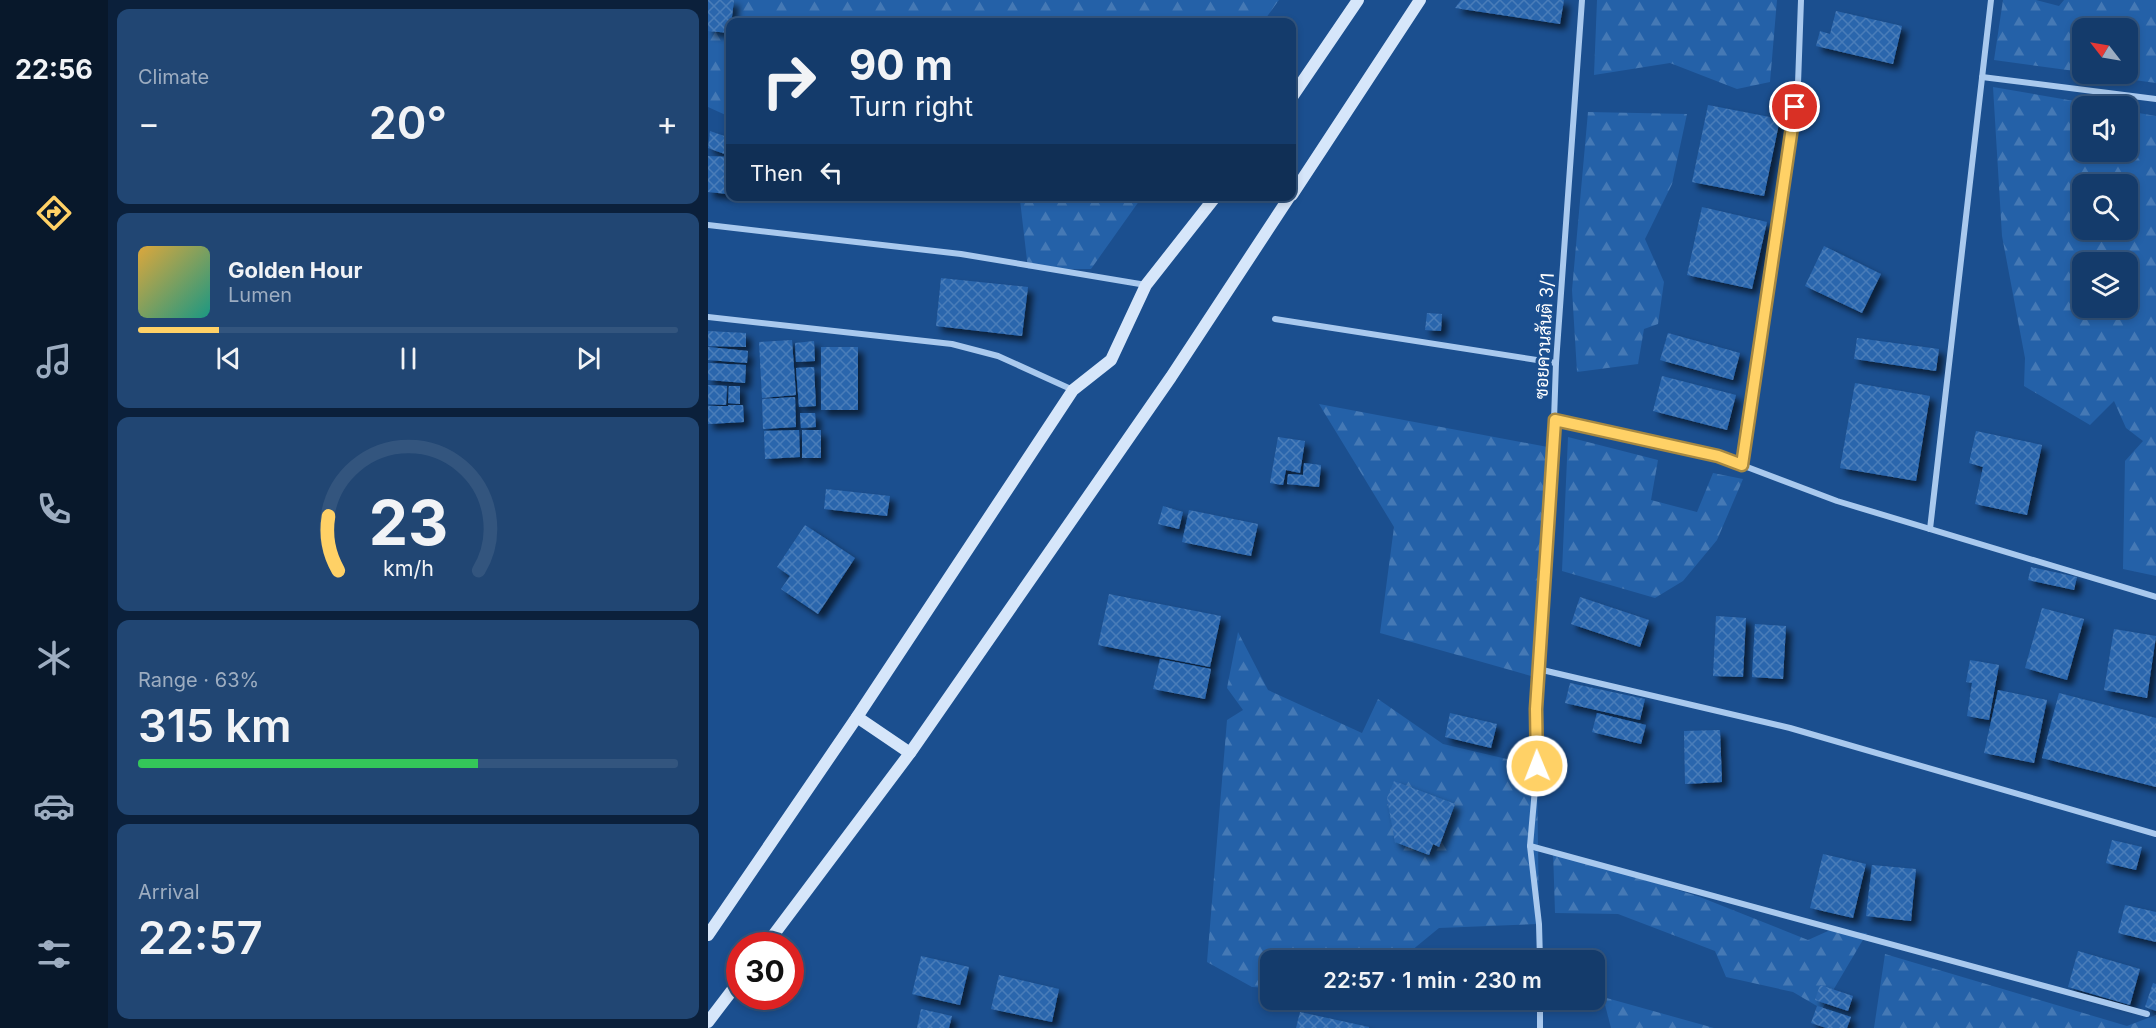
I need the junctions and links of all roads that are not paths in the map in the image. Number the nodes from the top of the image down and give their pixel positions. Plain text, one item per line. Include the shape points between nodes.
1 (1358, 0) edge
2 (1420, 0) edge
3 (1582, 0) edge
4 (1801, 0) edge
5 (1991, 0) edge
6 (1982, 77) junction
7 (1296, 91) edge
8 (2156, 99) edge
9 (1296, 188) edge
10 (1212, 201) edge
11 (1288, 201) edge
12 (708, 225) edge
13 (1146, 285) junction
14 (708, 317) edge
15 (1275, 319) dead end
16 (1556, 363) junction
17 (1073, 390) junction
18 (1555, 420) junction
19 (1742, 465) junction
20 (1930, 529) junction
21 (2156, 597) edge
22 (1538, 669) junction
23 (857, 717) junction
24 (910, 753) junction
25 (2156, 834) edge
26 (1530, 846) junction
27 (776, 932) edge
28 (708, 935) edge
29 (1540, 950) edge
30 (726, 998) edge
31 (1540, 1010) edge
32 (2147, 1014) dead end
33 (708, 1022) edge
34 (1540, 1028) edge

1 - 7 main road
2 - 9 main road
3 - 16 street, ซอยควนสันติ 3/1
4 - 19 street via 1798,84
5 - 6 street
6 - 8 street
6 - 20 street
10 - 13 main road
11 - 24 main road via 1171,377
12 - 13 street via 961,254
13 - 17 main road via 1112,360
14 - 17 street via 952,344 998,356
15 - 16 street
16 - 18 street, ซอยควนสันติ 3/1
17 - 23 main road
18 - 19 street via 1718,456
18 - 22 street, ซอยควนสันติ 3/1
19 - 20 street via 1837,501
20 - 21 street
22 - 25 street via 1790,728
22 - 26 street, ซอยควนสันติ 3/1 via 1537,766
23 - 24 main road
23 - 28 main road
24 - 27 main road
26 - 29 street, ซอยควนสันติ 3/1
26 - 32 street
30 - 33 main road
31 - 34 street

